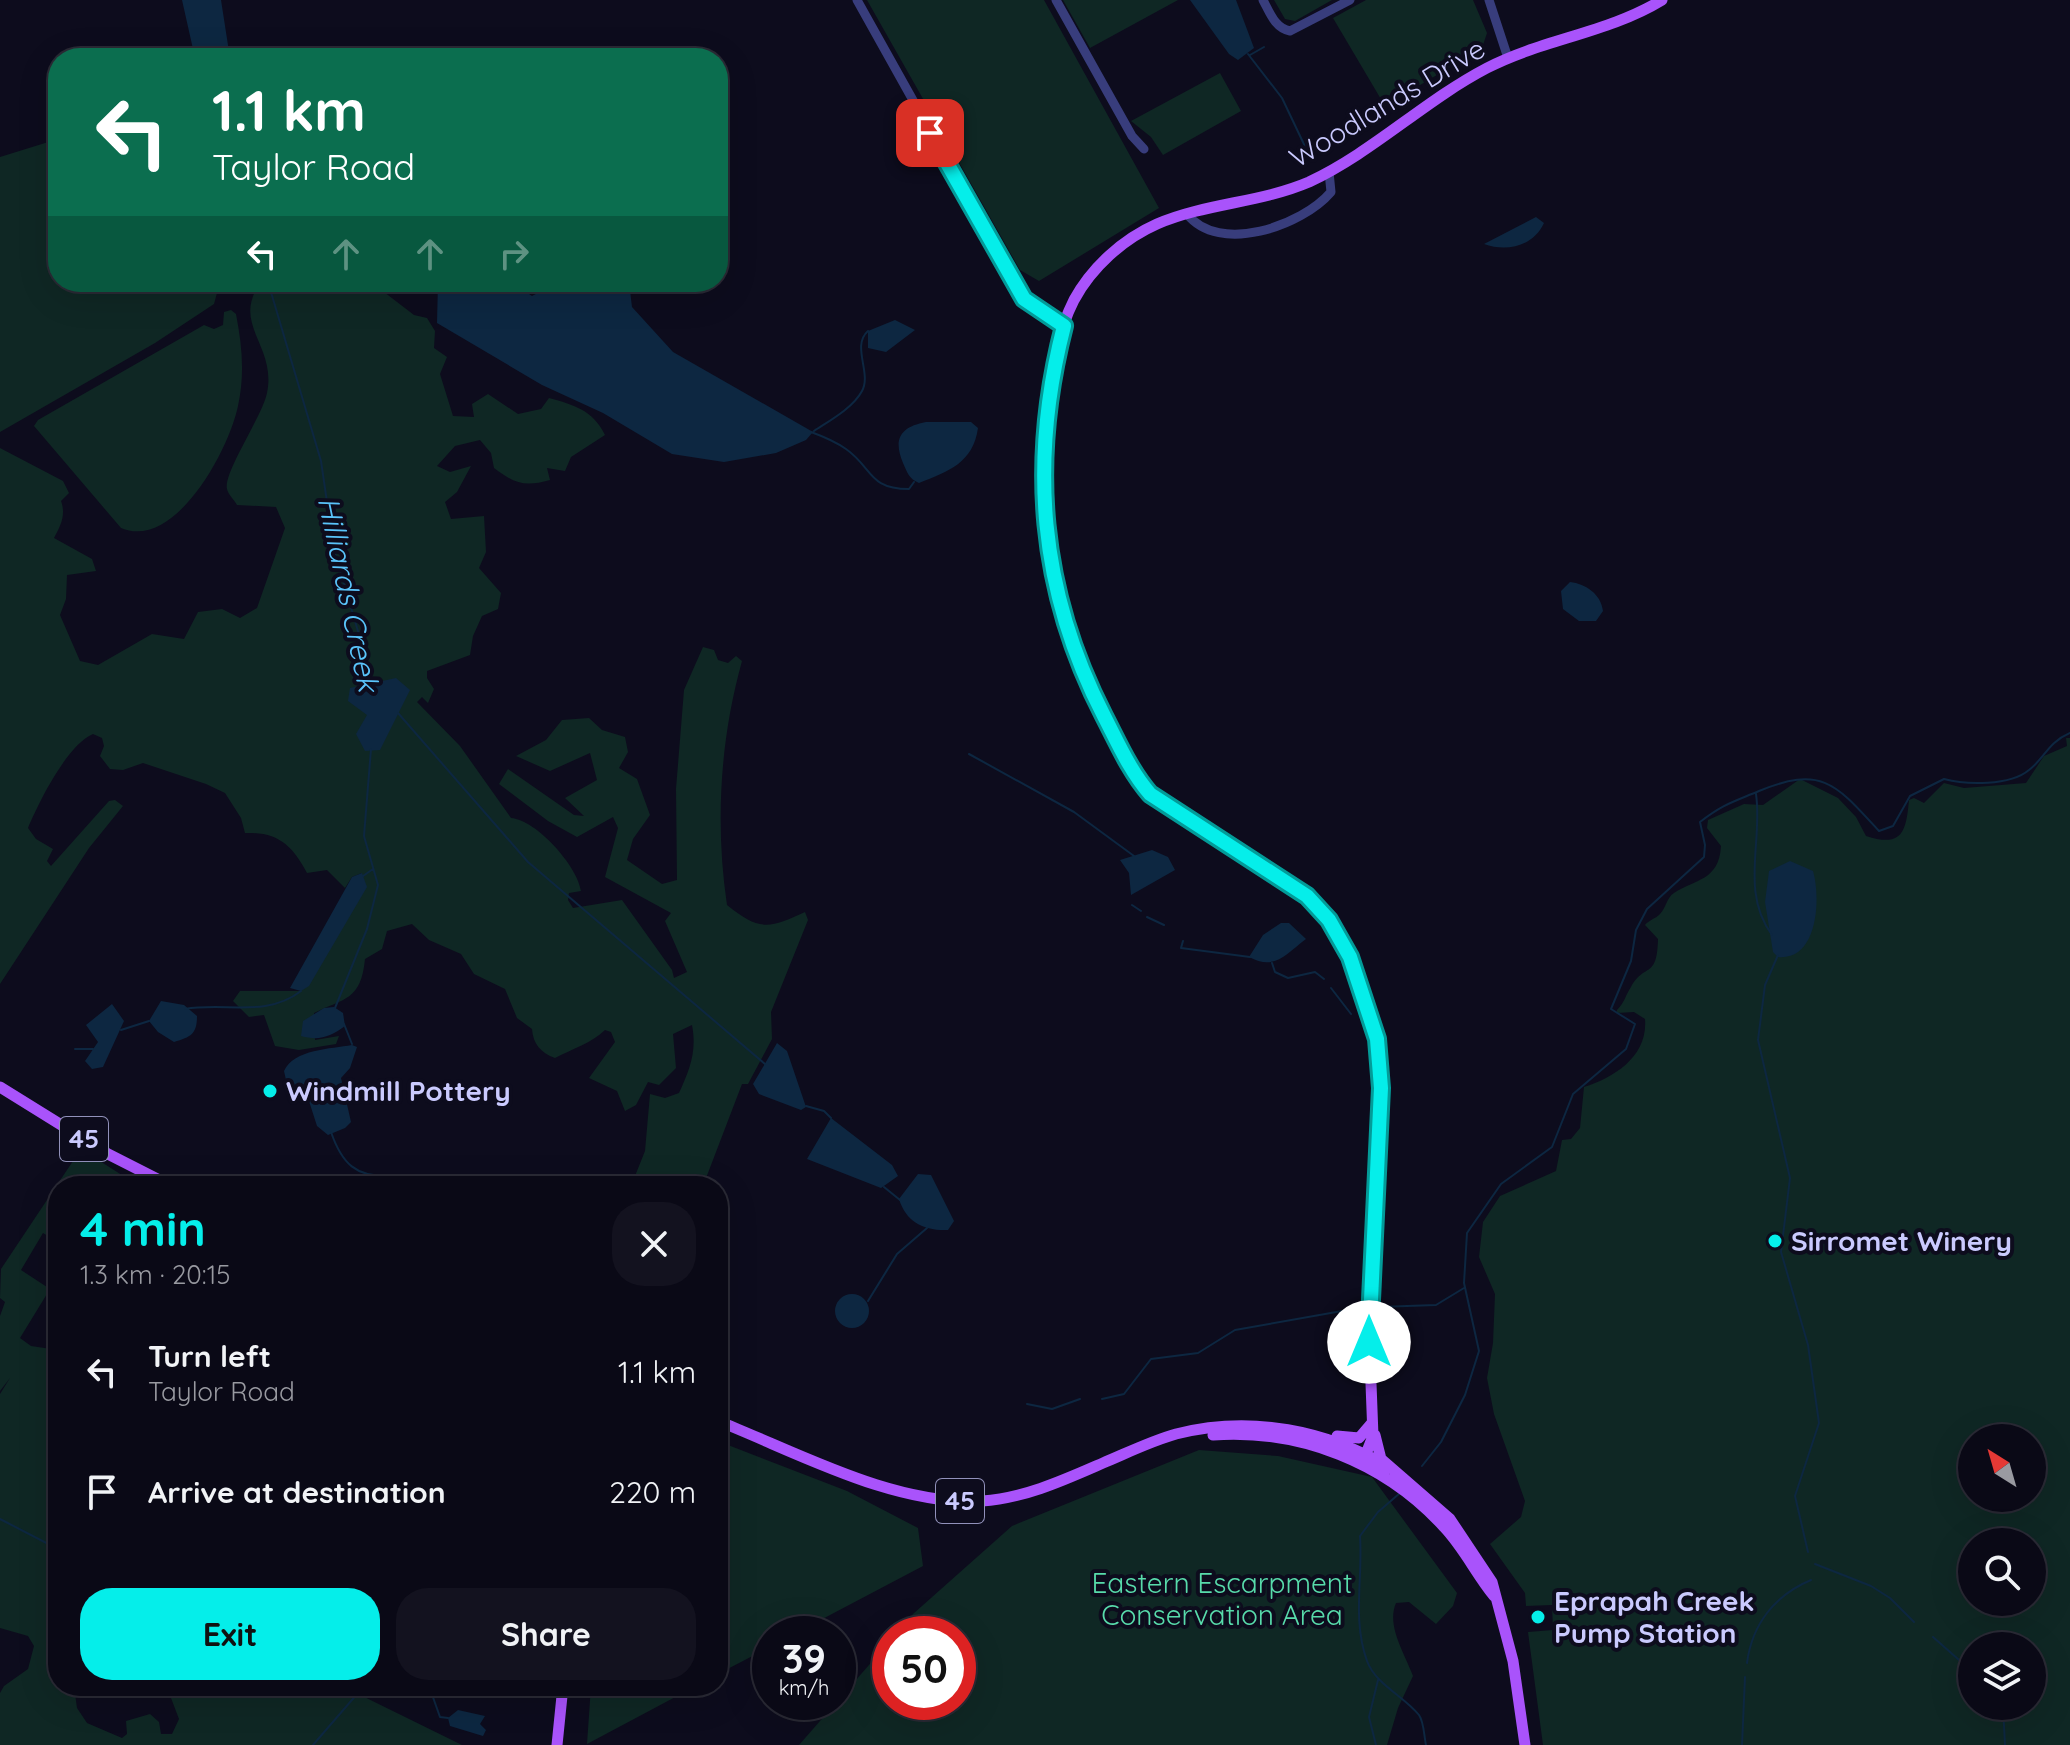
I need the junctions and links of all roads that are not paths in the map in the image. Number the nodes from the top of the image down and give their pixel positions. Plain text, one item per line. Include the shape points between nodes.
1 (857, 0) edge
2 (1056, 0) edge
3 (1263, 0) edge
4 (1350, 0) edge
5 (1489, 0) edge
6 (1662, 0) edge
7 (1508, 58) junction
8 (1144, 149) dead end
9 (1329, 172) junction
10 (1187, 214) junction
11 (1064, 326) junction
12 (0, 1087) edge
13 (151, 1176) edge
14 (1371, 1421) junction
15 (728, 1422) edge
16 (1257, 1426) junction
17 (1141, 1447) junction
18 (1360, 1456) junction
19 (1392, 1469) junction
20 (1494, 1596) junction
21 (562, 1696) edge
22 (557, 1745) edge
23 (1525, 1745) edge

1 - 11 street via 1024,299
2 - 8 street
3 - 4 street via 1275,21 1290,31
5 - 7 street
6 - 7 main road, Woodlands Drive via 1608,26
7 - 9 main road, Woodlands Drive via 1452,87
9 - 10 main road, Woodlands Drive via 1277,193
9 - 10 street via 1331,192 1281,227 1211,230 1199,227
10 - 11 main road, Woodlands Drive via 1142,232 1106,258 1086,281
11 - 14 main road, Woodlands Drive via 1047,419 1042,489 1063,618 1084,677 1135,776 1150,794 1307,896 1329,920 1350,957 1377,1039 1381,1088 1368,1305
12 - 13 main road, 45
14 - 16 main road via 1363,1436 1351,1439 1296,1425
14 - 18 main road
14 - 19 main road via 1379,1456
15 - 17 main road, 45 via 887,1488 933,1499 1002,1498 1037,1490
16 - 17 main road, 45 via 1202,1429
16 - 18 main road, 45 via 1312,1434
17 - 18 main road via 1251,1434
18 - 19 main road, 45
18 - 20 main road via 1456,1540
19 - 20 main road via 1456,1526 1483,1566
20 - 23 main road via 1513,1661
21 - 22 main road

